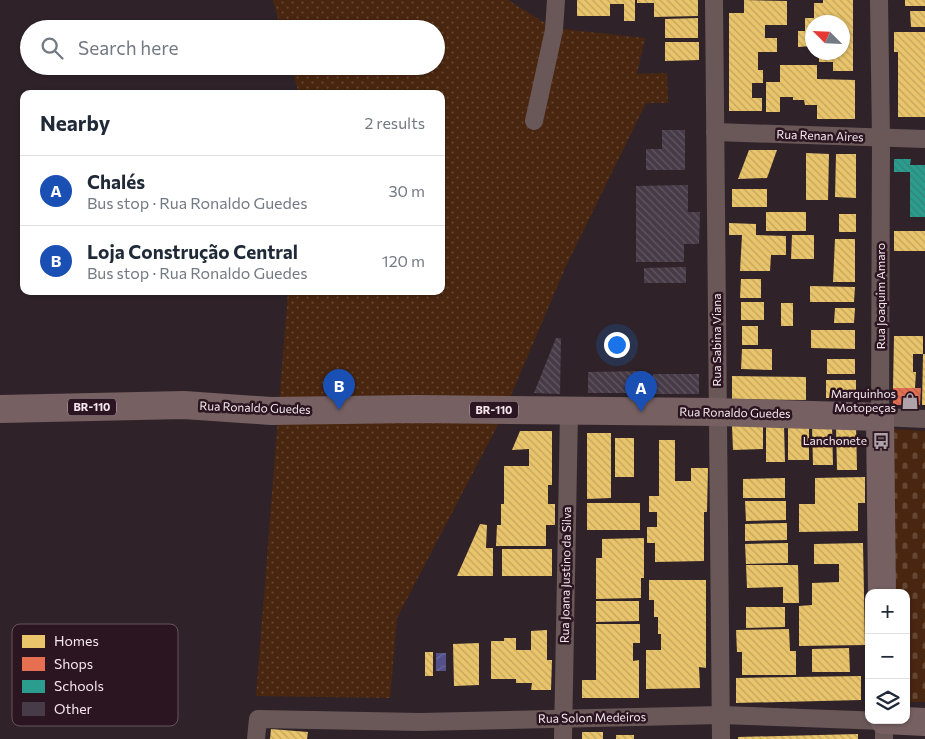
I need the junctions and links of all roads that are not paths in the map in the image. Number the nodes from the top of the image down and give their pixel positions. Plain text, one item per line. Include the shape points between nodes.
1 (556, 0) edge
2 (714, 0) edge
3 (879, 0) edge
4 (534, 121) dead end
5 (715, 132) junction
6 (881, 138) junction
7 (925, 139) edge
8 (0, 409) edge
9 (569, 411) junction
10 (717, 412) junction
11 (880, 417) junction
12 (925, 418) edge
13 (882, 589) edge
14 (721, 715) junction
15 (564, 718) junction
16 (925, 722) edge
17 (884, 727) edge
18 (420, 731) edge
19 (256, 739) edge
20 (563, 739) edge
21 (721, 739) edge

1 - 4 street via 554,30
2 - 5 street, Rua Sabina Viana
3 - 6 street, Rua Joaquim Amaro
5 - 6 street, Rua Renan Aires
5 - 10 street, Rua Sabina Viana
6 - 7 street, Rua Renan Aires
6 - 11 street, Rua Joaquim Amaro
8 - 9 main road, Rua Ronaldo Guedes / BR-110 via 184,405 271,411
9 - 10 main road, Rua Ronaldo Guedes / BR-110
9 - 15 street, Rua Joana Justino da Silva
10 - 11 main road, Rua Ronaldo Guedes / BR-110
10 - 14 street, Rua Sabina Viana
11 - 12 street, Rua Ronaldo Guedes / BR-110
11 - 13 main road, Rua Joaquim Amaro
14 - 15 street, Rua Solon Medeiros
14 - 17 street, Rua Solon Medeiros
14 - 21 street, Rua Sabina Viana
15 - 18 street, Rua Solon Medeiros
15 - 20 street, Rua Joana Justino da Silva
16 - 17 main road, Rua Solon Medeiros
18 - 19 street, Rua Solon Medeiros via 258,719

